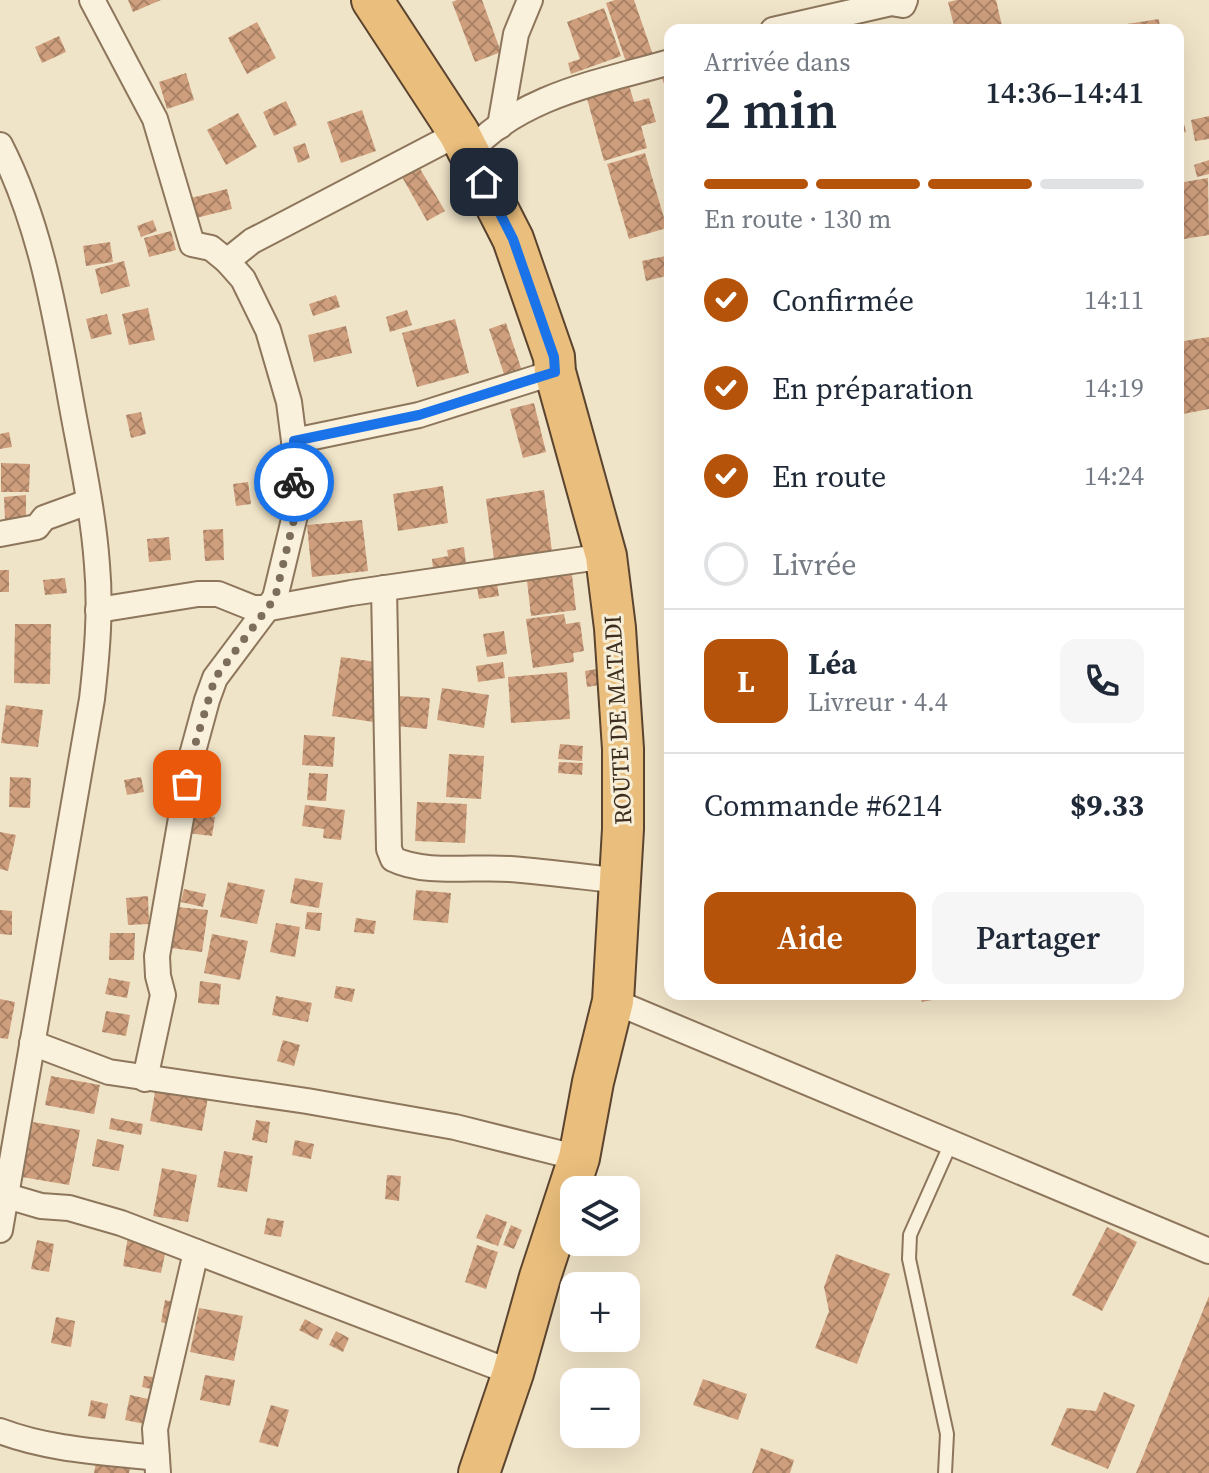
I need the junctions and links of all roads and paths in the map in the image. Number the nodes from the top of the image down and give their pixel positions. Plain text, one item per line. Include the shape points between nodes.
1 (92, 0) edge
2 (372, 0) edge
3 (530, 0) edge
4 (905, 0) edge
5 (799, 24) edge
6 (664, 64) edge
7 (500, 126) junction
8 (464, 143) junction
9 (0, 145) edge
10 (9, 182) edge
11 (227, 261) junction
12 (555, 372) junction
13 (294, 441) junction
14 (88, 502) junction
15 (0, 534) edge
16 (606, 556) junction
17 (384, 588) junction
18 (270, 608) junction
19 (98, 610) junction
20 (622, 881) junction
21 (613, 1001) junction
22 (32, 1043) junction
23 (145, 1079) junction
24 (951, 1143) junction
25 (579, 1158) junction
26 (3, 1194) edge
27 (0, 1230) edge
28 (1209, 1251) edge
29 (196, 1252) junction
30 (513, 1373) junction
31 (0, 1431) edge
32 (158, 1466) edge
33 (479, 1473) edge
34 (945, 1473) edge

1 - 11 street via 155,119 192,244 211,248
2 - 8 highway, ROUTE DE MATADI
3 - 7 street via 516,34
4 - 5 street via 903,5 891,3
6 - 7 street via 555,95
7 - 8 street
8 - 11 street via 252,241
8 - 12 highway, ROUTE DE MATADI via 513,239
9 - 10 street
10 - 14 street via 41,252
11 - 13 street via 243,279 268,330 289,402
12 - 13 street via 419,415
12 - 16 highway, ROUTE DE MATADI
13 - 18 street via 295,515
14 - 15 street via 44,518 37,527
14 - 19 street
16 - 17 street
16 - 20 highway, ROUTE DE MATADI via 623,749
17 - 18 street
17 - 20 street via 393,859 422,867 508,869
18 - 19 street via 198,594
18 - 23 street via 215,678 192,755 157,956 163,995
19 - 22 street via 92,699
20 - 21 highway, ROUTE DE MATADI
21 - 24 street
21 - 25 highway, ROUTE DE MATADI
22 - 23 street via 109,1072
22 - 26 street
23 - 25 street via 442,1125
24 - 28 street
24 - 34 lane via 910,1235 909,1259 947,1434
25 - 30 highway, ROUTE DE MATADI
26 - 27 street
26 - 29 street via 91,1214
29 - 30 street
29 - 32 street via 155,1429
30 - 33 highway, ROUTE DE MATADI
31 - 32 street via 26,1441

